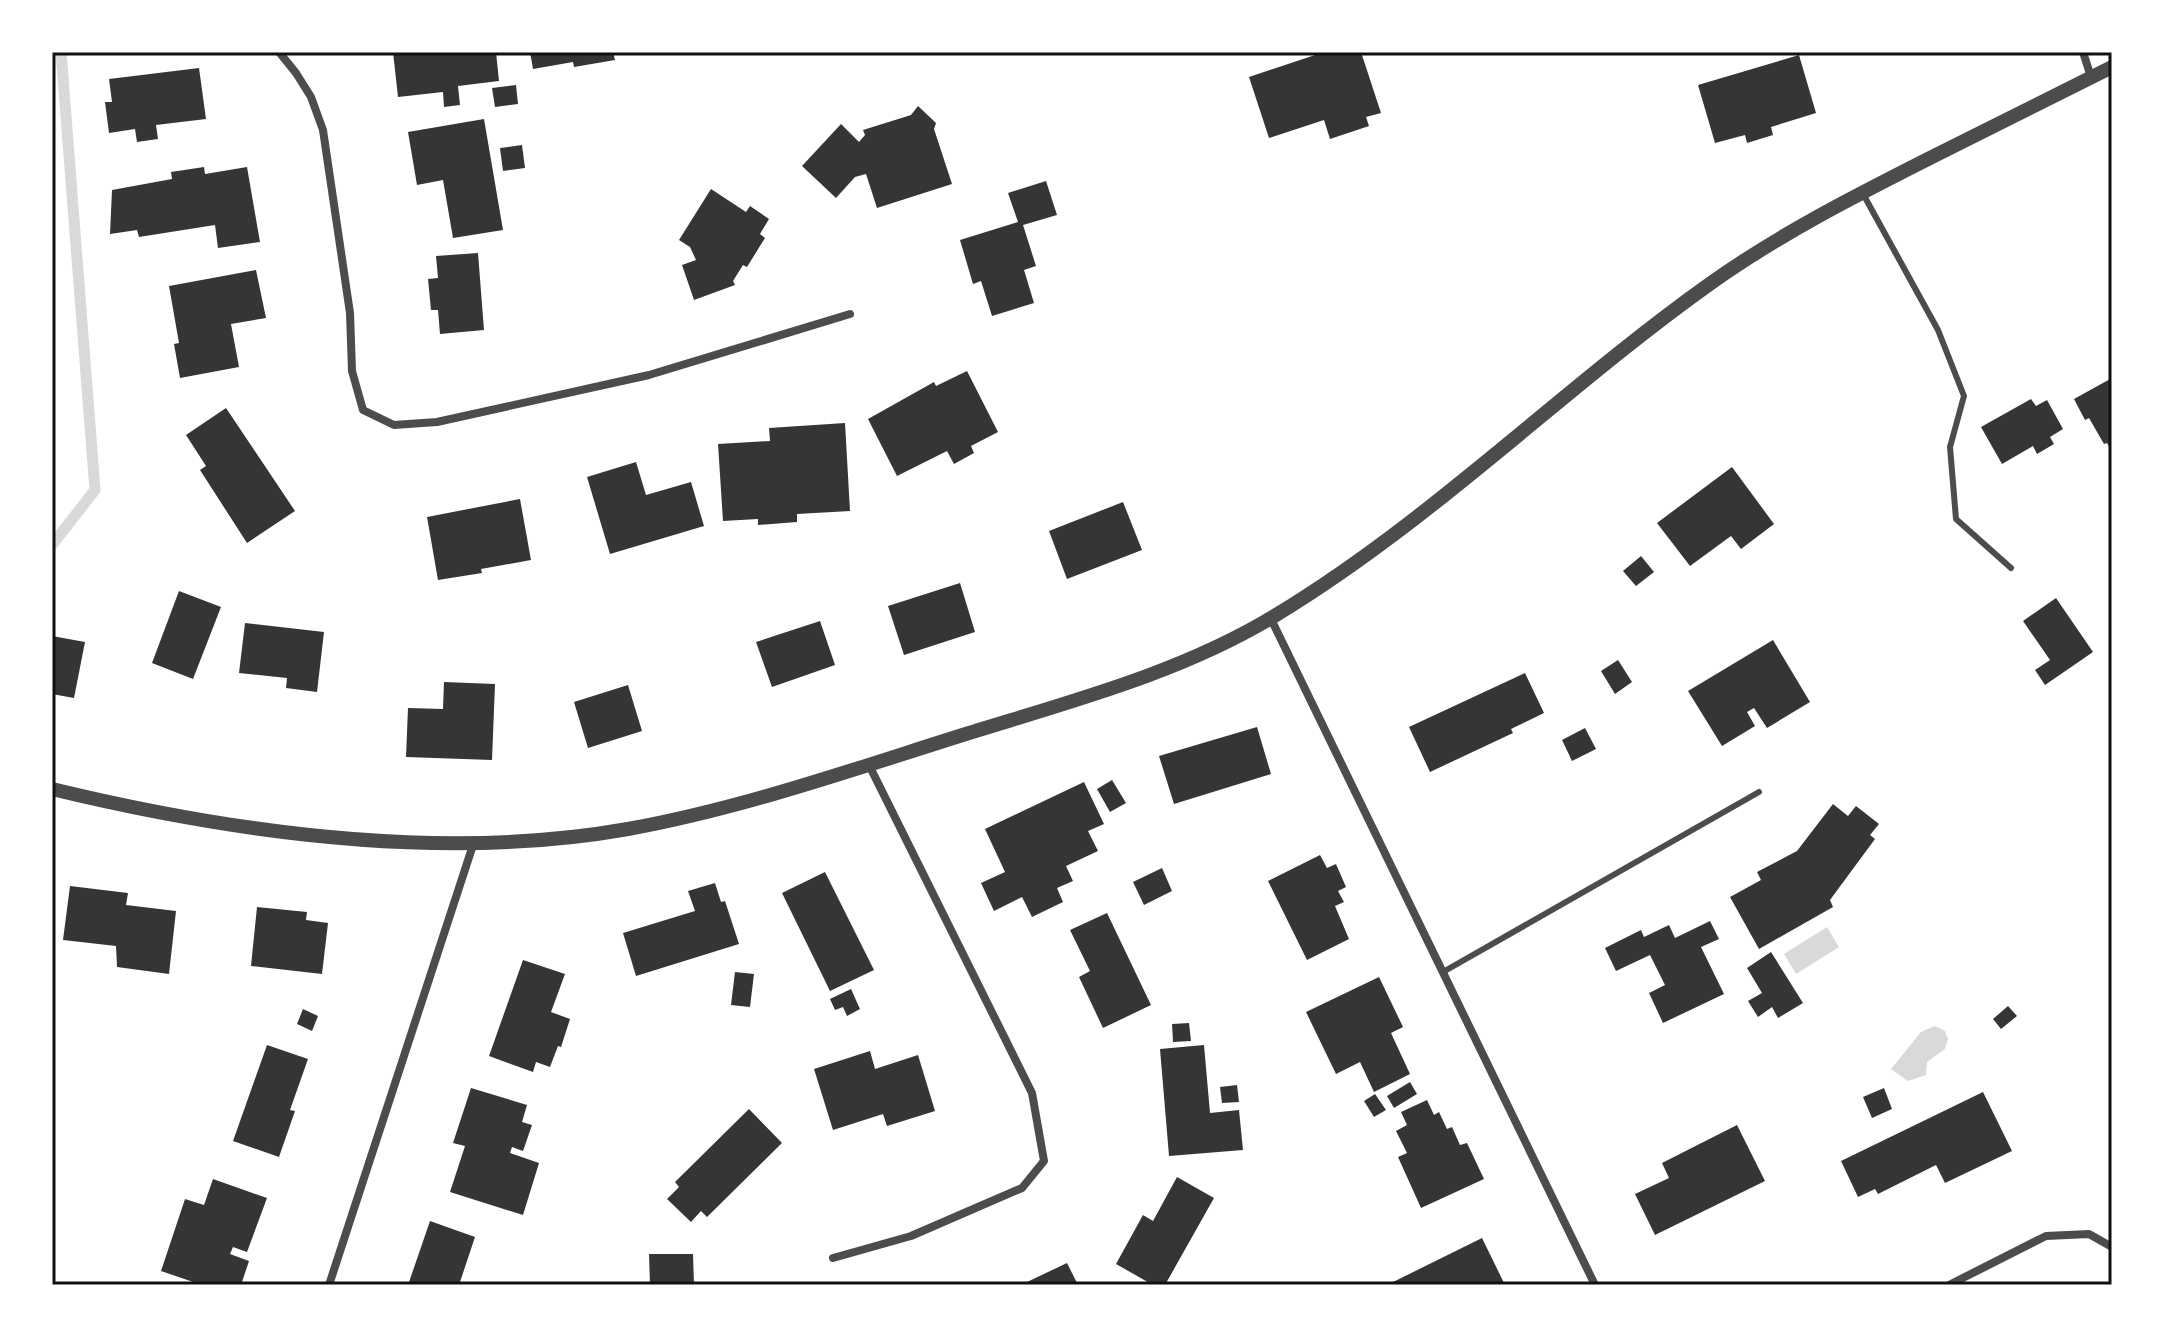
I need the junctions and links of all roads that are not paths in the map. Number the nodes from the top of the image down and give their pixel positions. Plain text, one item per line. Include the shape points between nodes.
1 (279, 52) edge
2 (2083, 52) edge
3 (2112, 67) edge
4 (2091, 77) junction
5 (1862, 192) junction
6 (850, 314) dead end
7 (2011, 568) dead end
8 (1271, 619) junction
9 (869, 765) junction
10 (52, 789) edge
11 (1759, 792) dead end
12 (474, 842) junction
13 (1443, 972) junction
14 (2112, 1247) edge
15 (833, 1258) dead end
16 (329, 1285) edge
17 (1595, 1285) edge
18 (1949, 1285) edge

1 - 6 street via 311,97 323,130 350,313 352,371 363,410 394,425 437,422 649,375
2 - 4 street
3 - 4 street
4 - 5 street
5 - 7 lane via 1938,330 1964,396 1950,447 1956,519
5 - 8 street via 1715,280 1434,506
8 - 9 street via 1158,671
8 - 13 street
9 - 12 street via 627,829
9 - 15 street via 1032,1093 1044,1161 1022,1188 911,1236
10 - 12 street via 199,819 303,833
11 - 13 lane
12 - 16 street
13 - 17 street
14 - 18 street via 2089,1234 2046,1236

